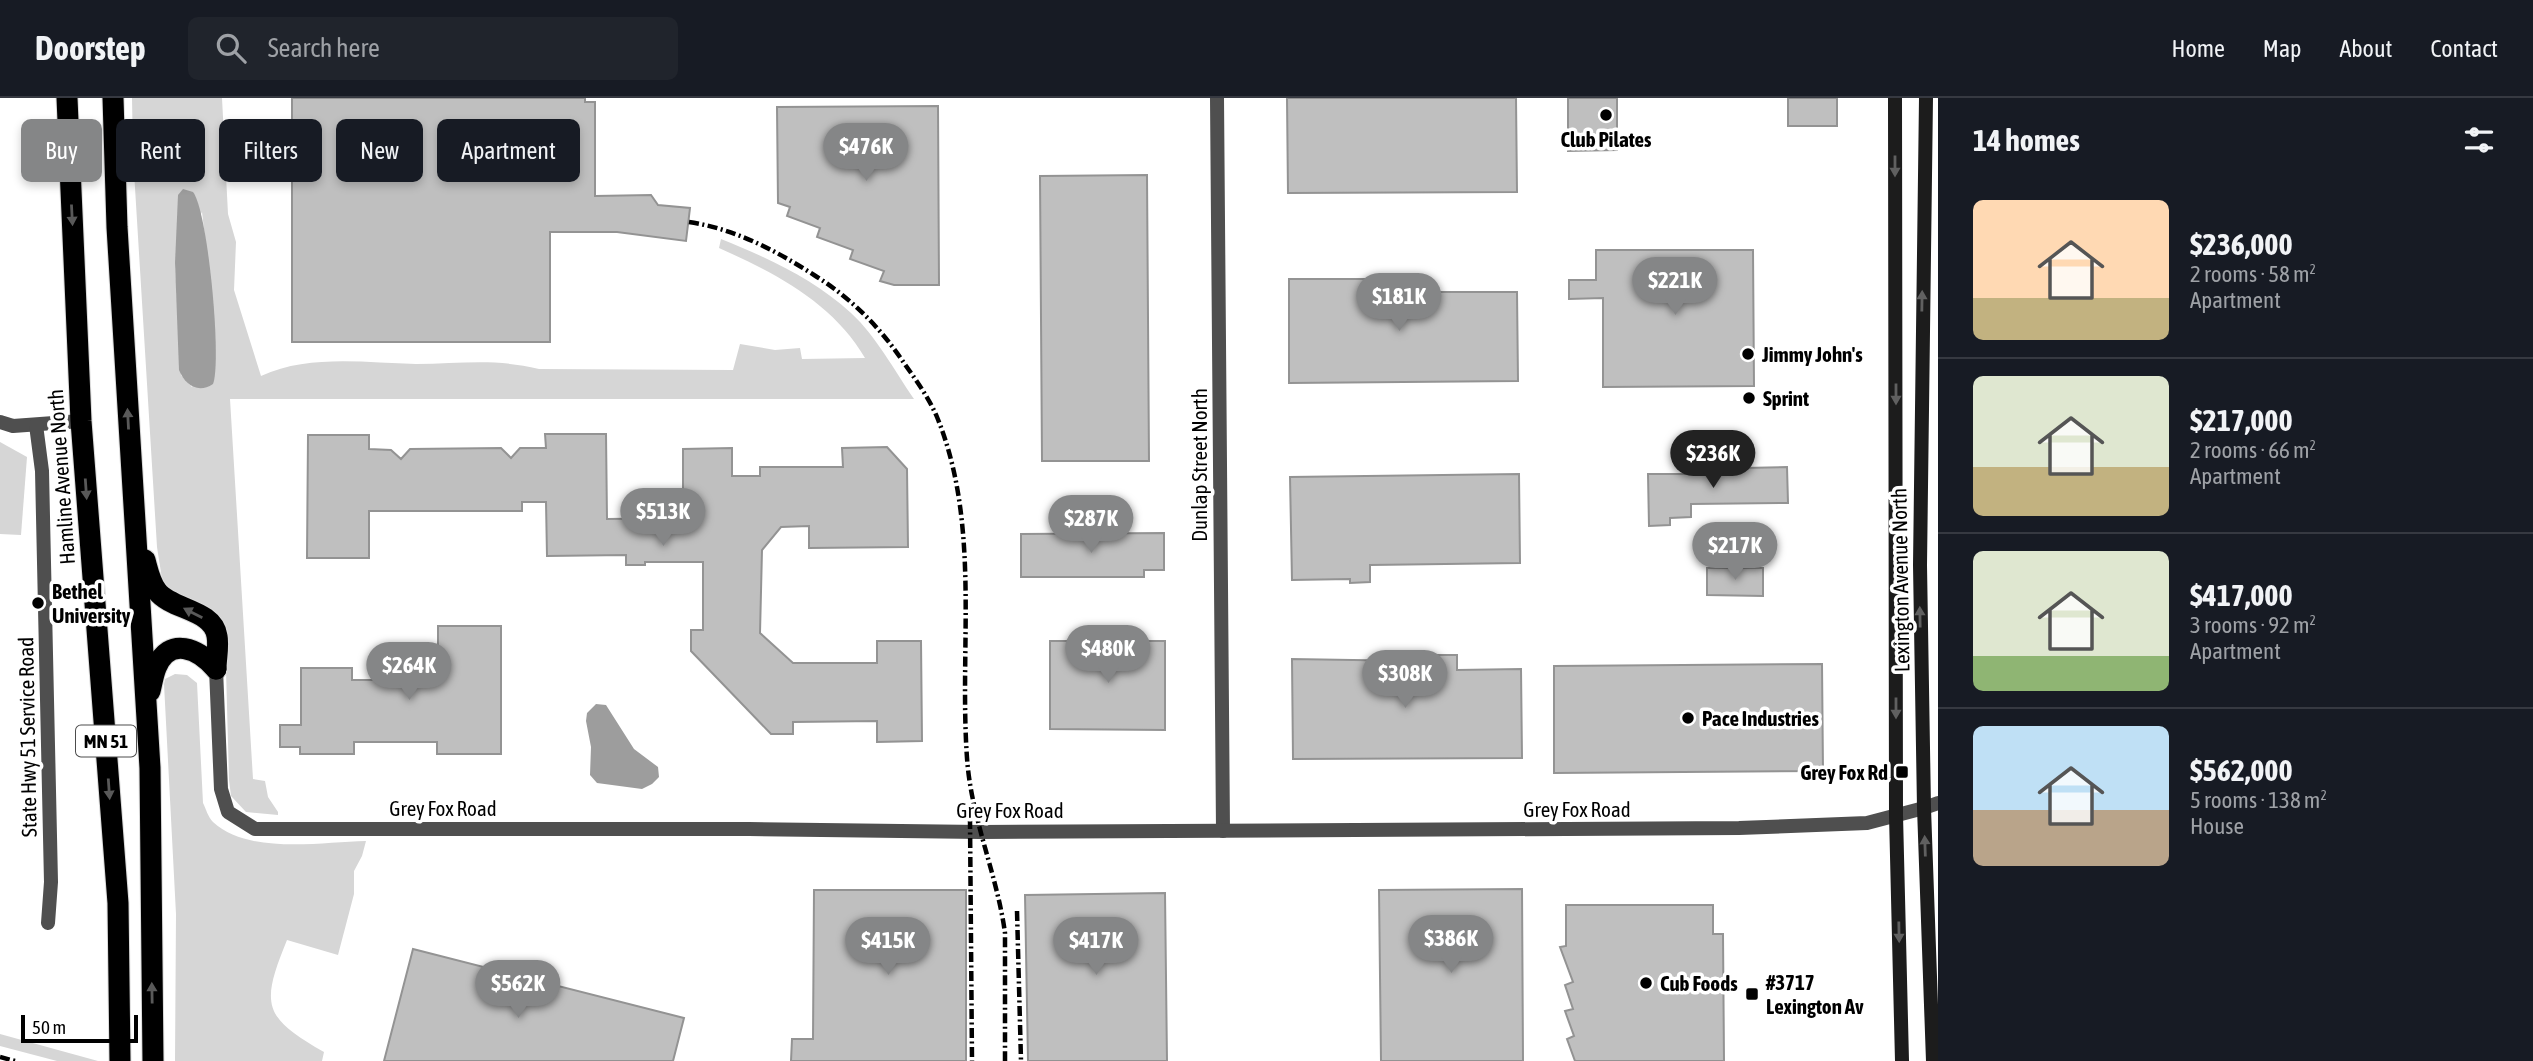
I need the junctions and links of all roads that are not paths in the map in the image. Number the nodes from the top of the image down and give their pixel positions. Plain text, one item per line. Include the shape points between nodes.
1 (67, 98) edge
2 (113, 98) edge
3 (1217, 98) edge
4 (1895, 98) edge
5 (1926, 98) edge
6 (81, 421) junction
7 (0, 422) edge
8 (36, 425) junction
9 (133, 510) junction
10 (216, 669) junction
11 (146, 707) junction
12 (1931, 805) edge
13 (1896, 815) junction
14 (1223, 831) junction
15 (48, 923) dead end
16 (120, 1061) edge
17 (153, 1061) edge
18 (1902, 1061) edge
19 (1933, 1061) edge

1 -> 6 highway, Hamline Avenue North / MN 51
9 -> 2 highway, MN 51
3 - 14 street, Dunlap Street North
4 -> 13 main road, Lexington Avenue North
12 -> 5 main road, Lexington Avenue North via 1920,418
6 - 8 street
6 -> 16 highway, Hamline Avenue North / MN 51 via 118,903
7 - 8 street
8 - 15 street, State Hwy 51 Service Road via 42,471 51,882
10 -> 9 highway via 214,626 156,591
9 - 11 highway, MN 51
10 - 11 highway via 197,652 177,649 156,666
10 - 14 street, Grey Fox Road via 221,789 228,812 255,829
17 -> 11 highway, MN 51
12 - 13 street, Grey Fox Road
19 -> 12 main road, Lexington Avenue North
13 - 14 street, Grey Fox Road via 1843,826
13 -> 18 main road, Lexington Avenue North

